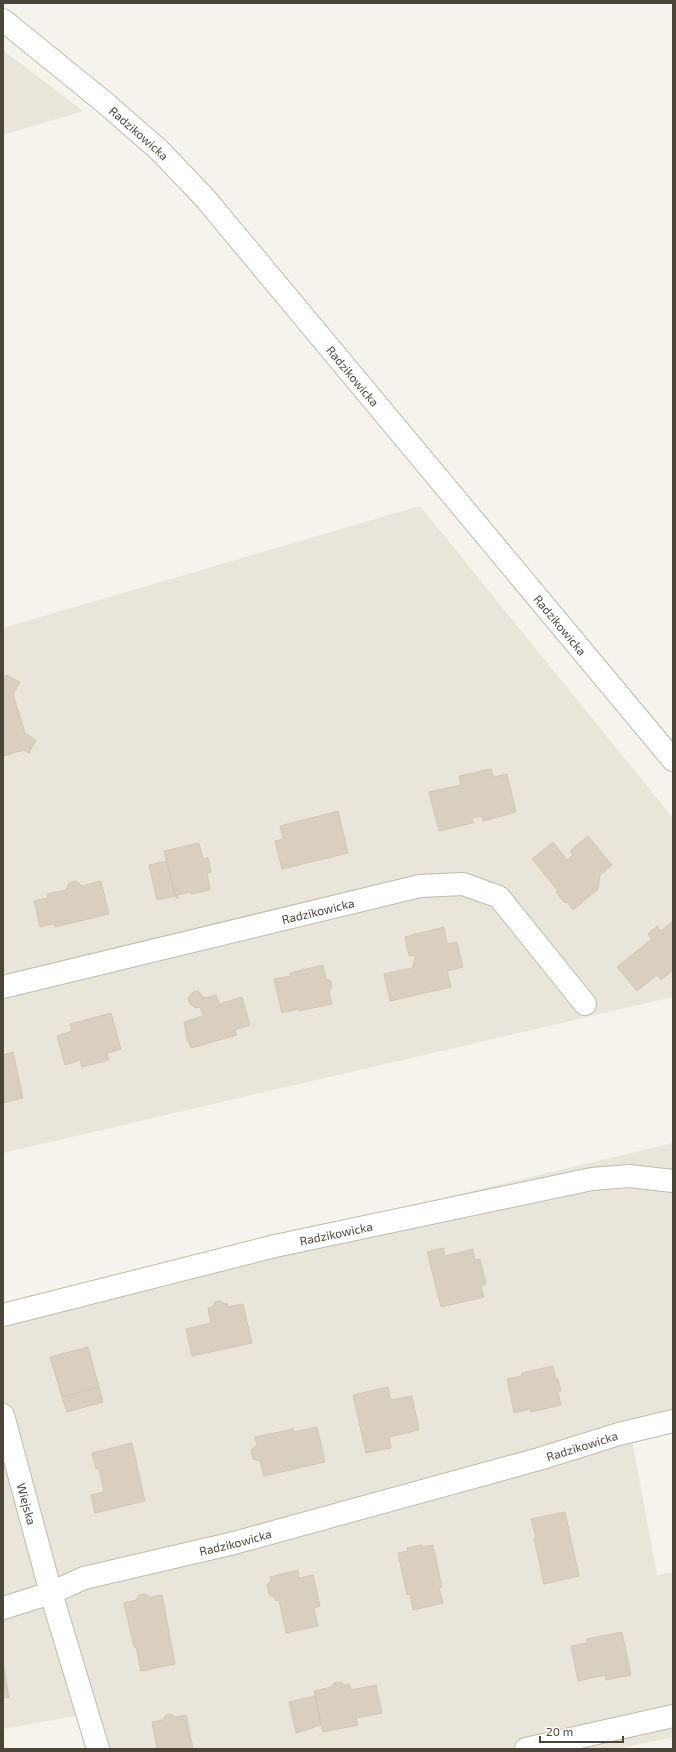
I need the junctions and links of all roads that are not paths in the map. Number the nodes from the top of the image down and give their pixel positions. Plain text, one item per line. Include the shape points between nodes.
1 (3, 20) edge
2 (673, 760) edge
3 (3, 987) edge
4 (585, 1004) dead end
5 (673, 1181) edge
6 (3, 1315) edge
7 (3, 1415) edge
8 (673, 1420) edge
9 (51, 1593) junction
10 (3, 1608) edge
11 (673, 1716) edge
12 (98, 1749) edge
13 (526, 1749) edge

1 - 2 street, Radzikowicka via 159,150 204,196
3 - 4 street, Radzikowicka via 420,886 463,884 499,897
5 - 6 street, Radzikowicka via 629,1176 592,1179 275,1246
7 - 9 street, Wiejska
8 - 9 street, Radzikowicka via 234,1543 84,1578
9 - 10 street, Radzikowicka
9 - 12 street
11 - 13 street

